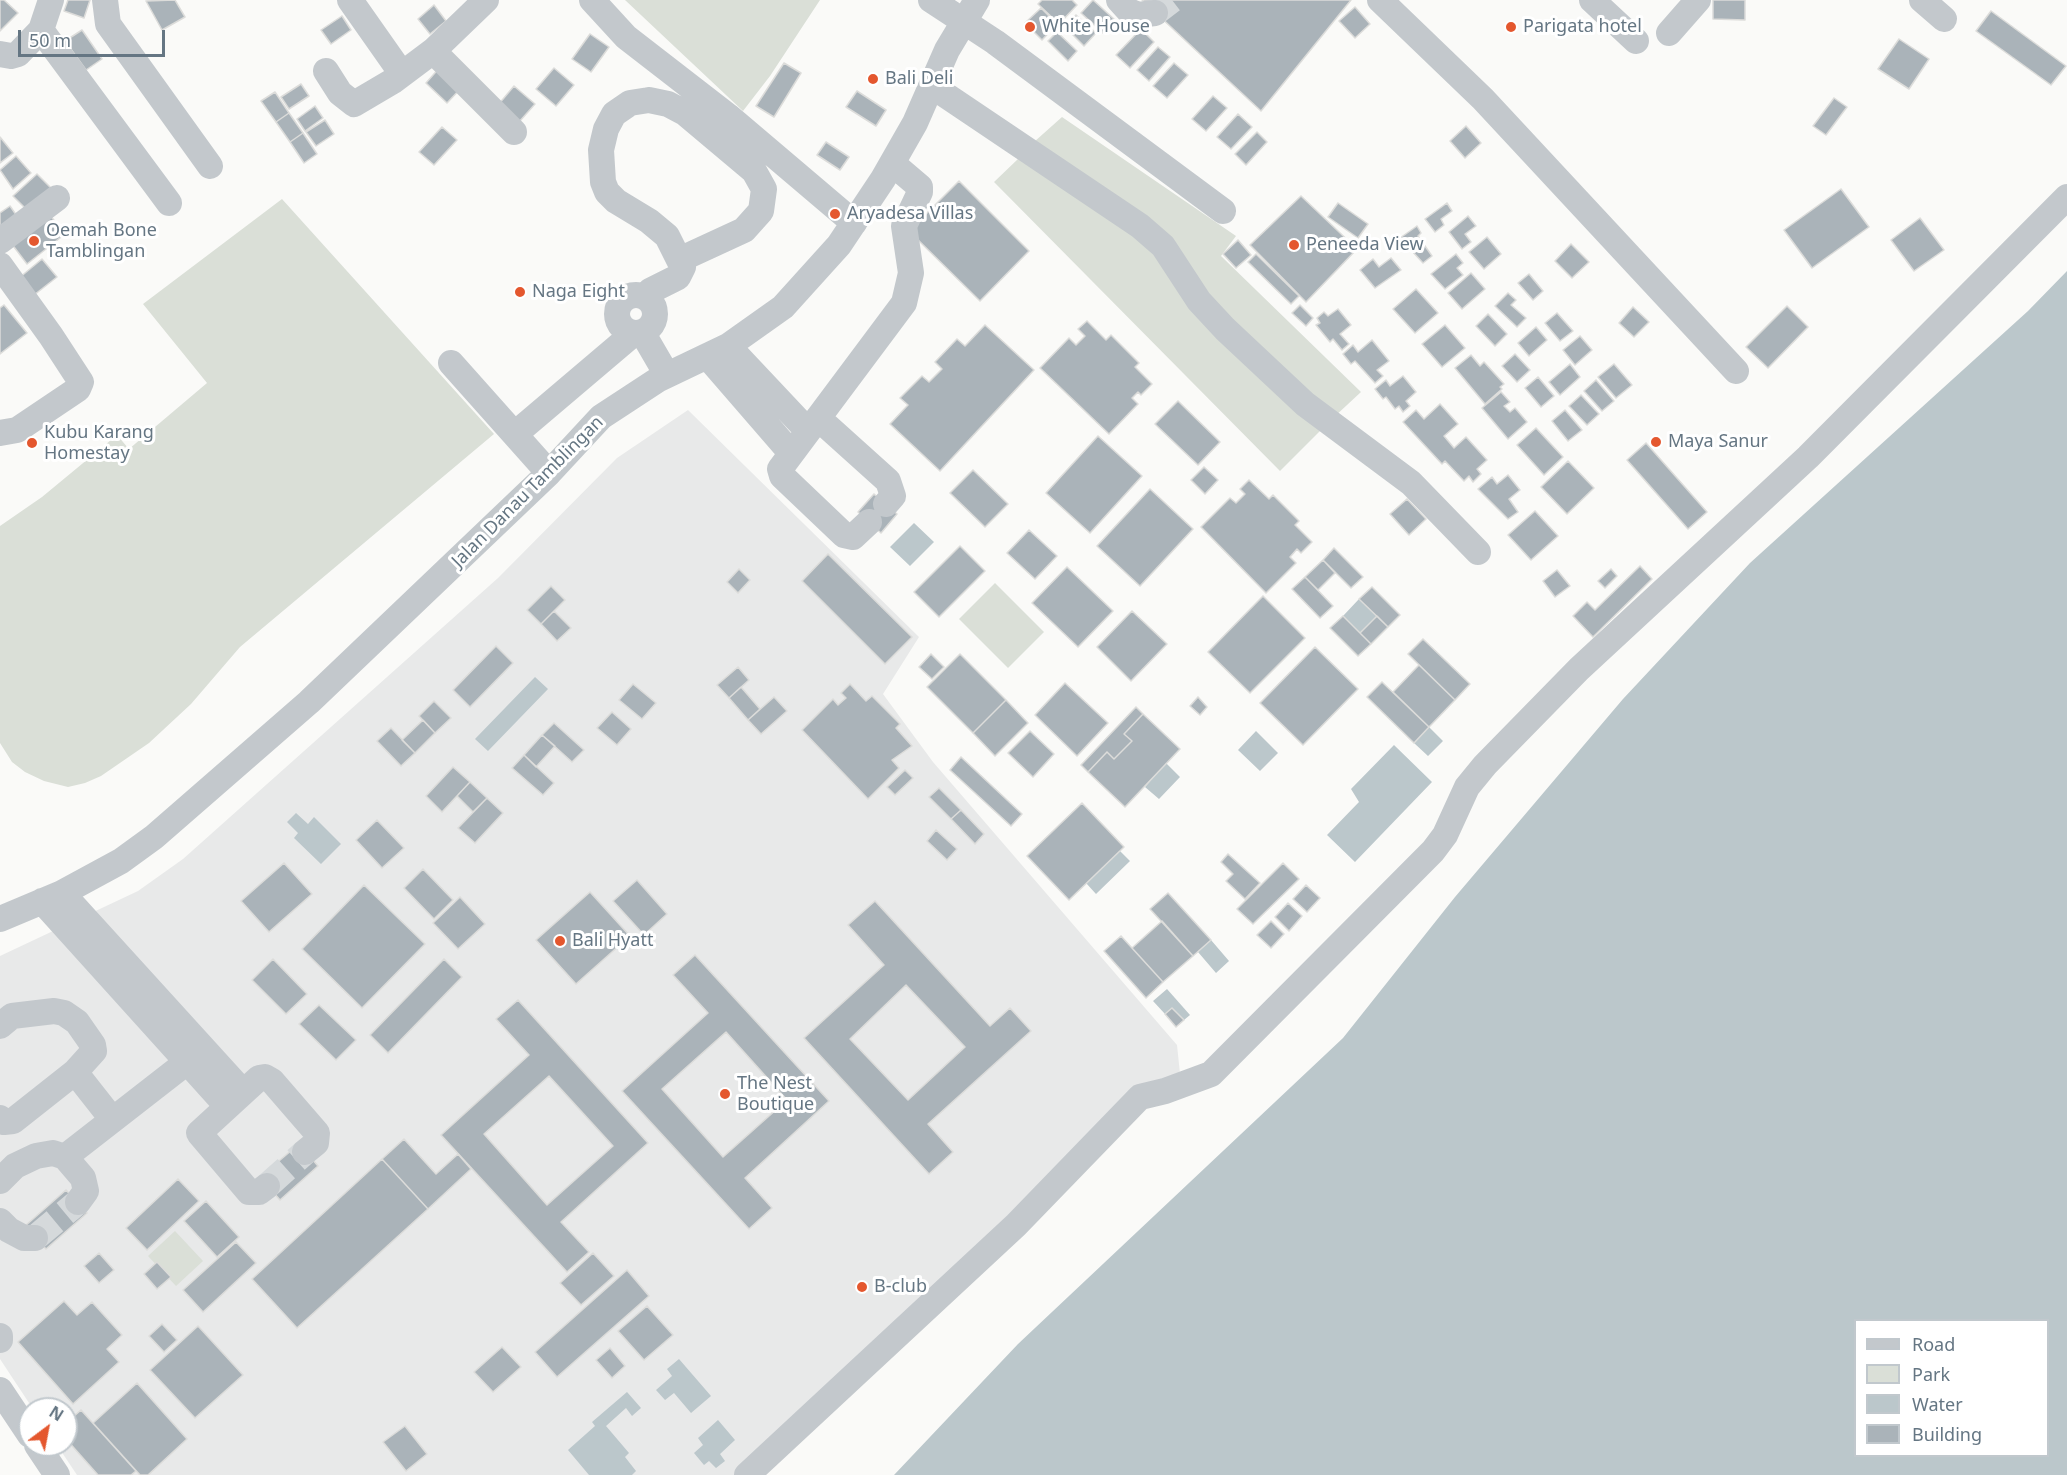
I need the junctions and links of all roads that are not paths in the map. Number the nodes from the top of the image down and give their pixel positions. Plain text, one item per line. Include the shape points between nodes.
1 (51, 0) edge
2 (105, 0) edge
3 (350, 0) edge
4 (486, 0) edge
5 (592, 0) edge
6 (931, 0) edge
7 (1119, 0) edge
8 (1380, 0) edge
9 (1592, 0) edge
10 (1698, 0) edge
11 (1922, 0) edge
12 (971, 10) edge
13 (1155, 13) dead end
14 (1944, 19) dead end
15 (40, 30) junction
16 (1669, 33) dead end
17 (1636, 41) dead end
18 (433, 51) junction
19 (0, 54) edge
20 (326, 70) dead end
21 (402, 74) junction
22 (932, 86) junction
23 (514, 132) dead end
24 (893, 164) junction
25 (210, 166) dead end
26 (2067, 197) edge
27 (57, 198) dead end
28 (169, 204) dead end
29 (1222, 211) dead end
30 (854, 223) junction
31 (0, 241) edge
32 (679, 260) junction
33 (0, 265) edge
34 (638, 332) junction
35 (717, 351) junction
36 (451, 363) dead end
37 (1736, 371) dead end
38 (667, 375) junction
39 (813, 425) junction
40 (0, 433) edge
41 (515, 434) junction
42 (791, 453) junction
43 (549, 473) junction
44 (886, 504) dead end
45 (869, 522) dead end
46 (1478, 552) dead end
47 (52, 897) junction
48 (0, 919) edge
49 (0, 1026) edge
50 (187, 1062) junction
51 (75, 1072) junction
52 (235, 1099) junction
53 (0, 1118) edge
54 (112, 1119) junction
55 (305, 1152) tunnel mouth
56 (65, 1157) junction
57 (0, 1181) edge
58 (267, 1186) tunnel mouth
59 (78, 1202) tunnel mouth
60 (0, 1221) edge
61 (35, 1238) dead end
62 (0, 1390) edge
63 (18, 1417) edge
64 (45, 1457) edge
65 (57, 1475) edge
66 (747, 1475) edge

1 - 15 street
2 - 25 street via 108,24
3 - 21 street
4 - 18 street
5 - 30 street via 626,37 728,116
6 - 12 street
7 - 13 street via 1138,15
8 - 37 street via 1483,99
9 - 17 street
10 - 16 street
11 - 14 street
12 - 22 street, Jalan Danau Tamblingan via 947,50
12 - 29 street
15 - 19 street via 18,54
15 - 28 street
18 - 21 street
18 - 23 street
20 - 21 street via 340,93 354,104
22 - 24 street, Jalan Danau Tamblingan
22 - 46 street via 1140,226 1162,246 1199,301 1233,336 1305,404 1411,483
24 - 30 street, Jalan Danau Tamblingan
24 - 39 street via 920,187 904,226 911,273 904,303
26 - 66 street via 1808,457 1580,669 1485,765 1467,787 1433,851 1211,1074 1140,1097 1016,1225
27 - 31 street
30 - 35 street, Jalan Danau Tamblingan via 783,308
32 - 32 street via 667,236 616,201 603,182 601,150 606,129 614,114 630,103 649,100 685,112 754,171 764,189 761,211 744,230
32 - 34 street via 683,267 678,277 645,297 630,296 619,305 621,326
33 - 40 street via 81,382 78,389 26,425 8,434
34 - 38 street
34 - 41 street
35 - 38 street, Jalan Danau Tamblingan
35 - 39 street
35 - 42 street
36 - 41 street
38 - 43 street, Jalan Danau Tamblingan via 601,417
39 - 42 street
39 - 44 street via 888,481 893,496
41 - 43 street
42 - 45 street via 780,469 782,476 844,535 853,537
43 - 47 street, Jalan Danau Tamblingan via 309,702 154,837 121,861
47 - 48 street, Jalan Danau Tamblingan
47 - 50 street
47 - 52 street
49 - 51 street via 12,1016 64,1012 77,1022 93,1045 92,1057
50 - 52 street
50 - 54 street
51 - 53 street via 13,1121
51 - 54 street
52 - 55 street via 259,1078 272,1081 317,1133 316,1143
52 - 58 street via 200,1130 200,1137 249,1192 260,1192
54 - 56 street
56 - 57 street via 53,1153 36,1156 15,1166
56 - 59 street via 83,1178 86,1191
60 - 61 street via 24,1238
62 - 63 street
64 - 65 street

